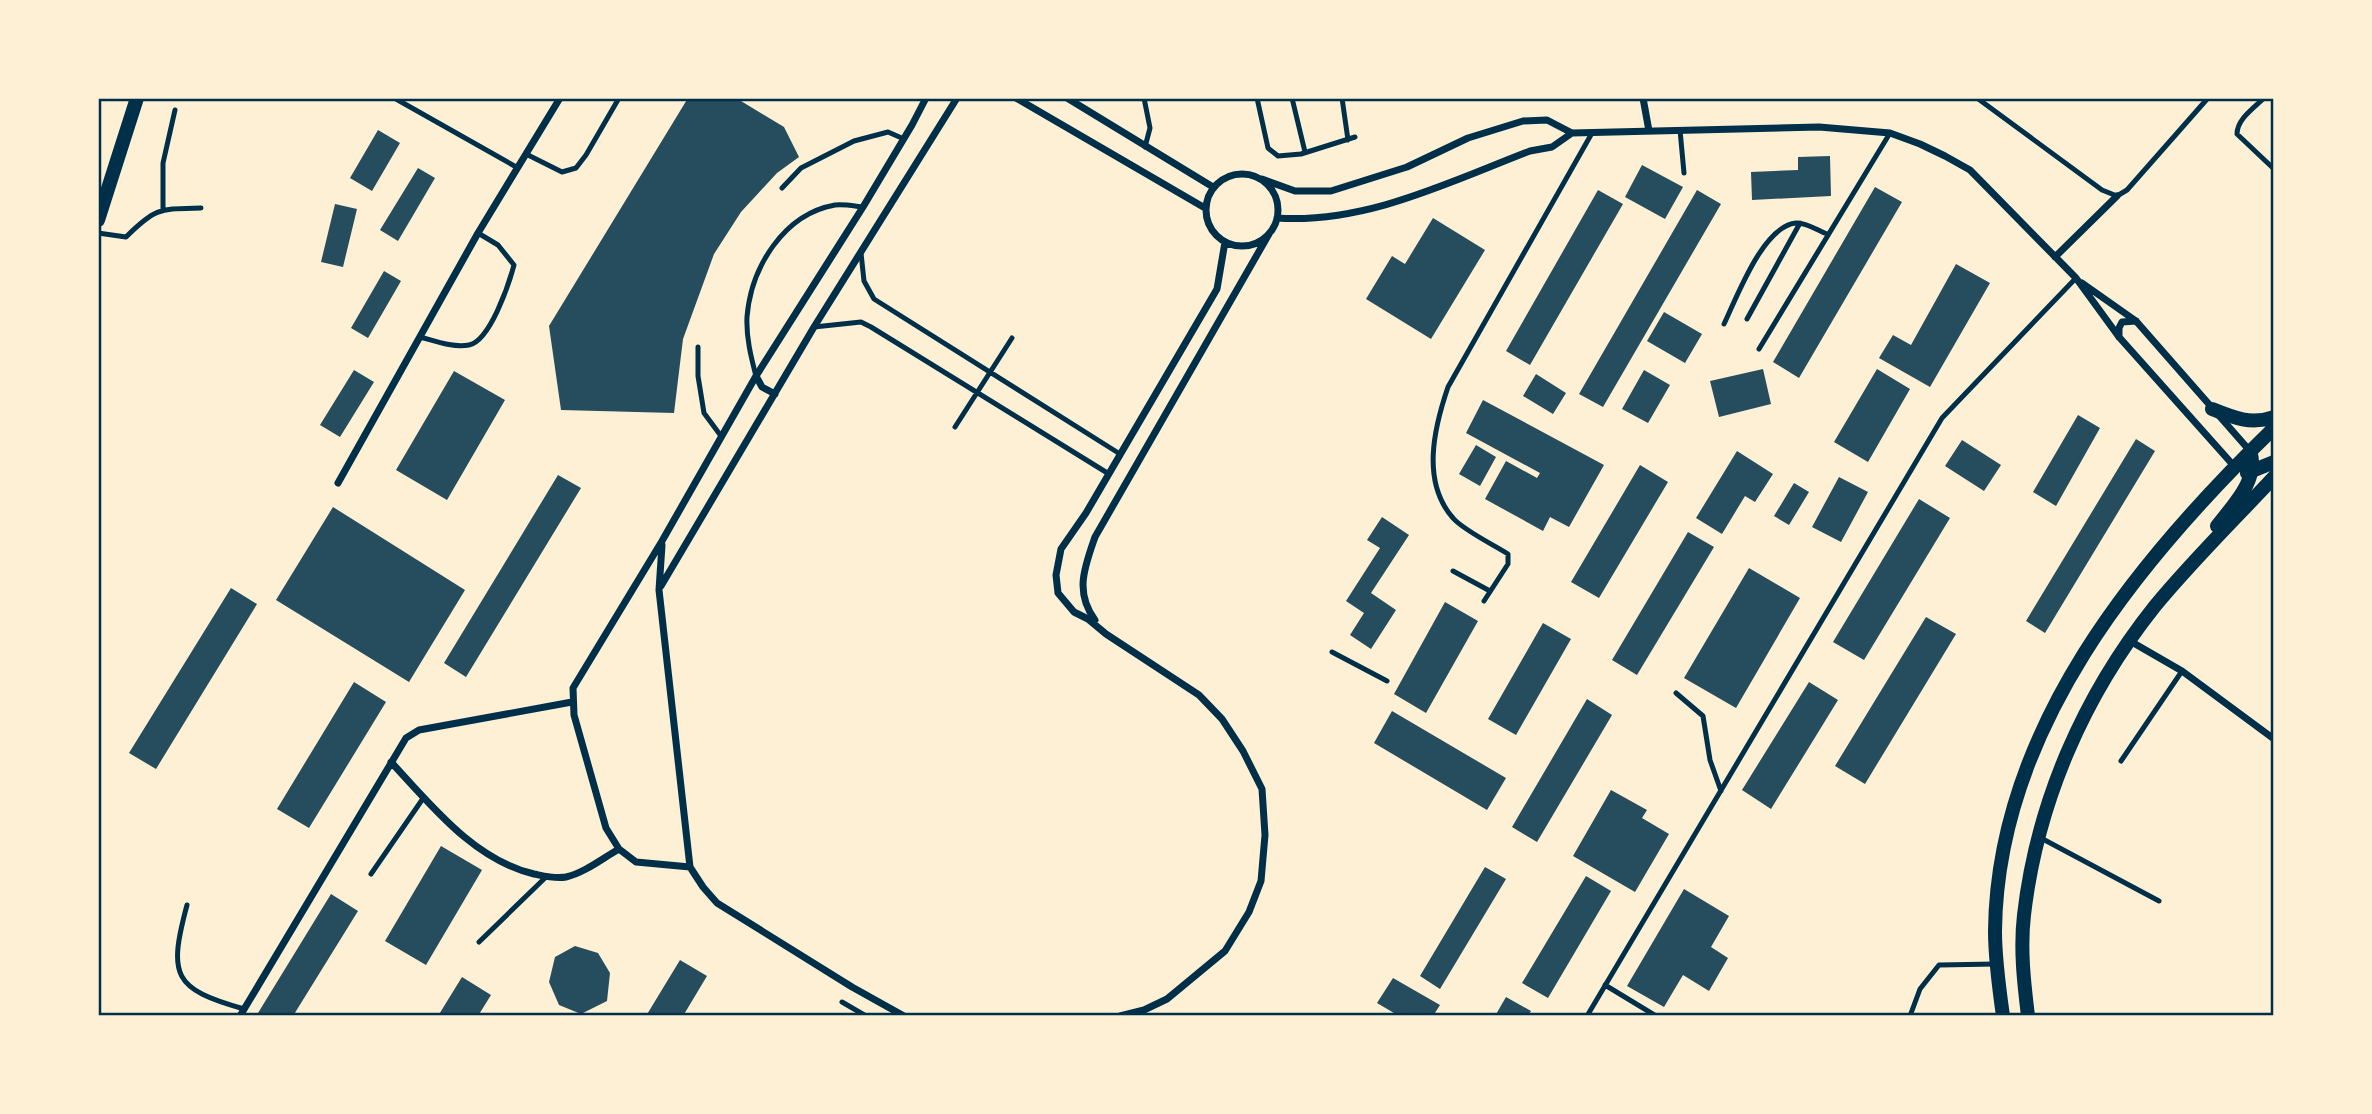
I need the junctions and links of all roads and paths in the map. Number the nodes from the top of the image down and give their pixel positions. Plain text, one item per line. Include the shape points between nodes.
1 (137, 98) edge
2 (560, 98) edge
3 (619, 98) edge
4 (926, 98) edge
5 (957, 98) edge
6 (1016, 98) edge
7 (1067, 98) edge
8 (1144, 98) edge
9 (1257, 98) edge
10 (1292, 98) edge
11 (1342, 98) edge
12 (1643, 98) edge
13 (1977, 98) edge
14 (2208, 98) edge
15 (2264, 98) edge
16 (396, 99) edge
17 (175, 110) dead end
18 (1680, 130) junction
19 (1649, 131) junction
20 (1572, 133) junction
21 (1592, 133) junction
22 (1890, 133) junction
23 (1355, 137) dead end
24 (904, 139) junction
25 (1348, 140) junction
26 (1145, 147) junction
27 (1305, 152) junction
28 (526, 154) junction
29 (517, 168) junction
30 (2274, 169) edge
31 (1685, 173) dead end
32 (1262, 179) junction
33 (1213, 187) junction
34 (782, 188) dead end
35 (2117, 197) junction
36 (863, 207) junction
37 (201, 208) dead end
38 (1205, 208) junction
39 (163, 209) junction
40 (1277, 218) junction
41 (98, 220) edge
42 (1800, 223) junction
43 (98, 233) edge
44 (478, 233) junction
45 (1269, 234) junction
46 (1828, 234) junction
47 (1225, 242) junction
48 (861, 251) junction
49 (2055, 257) junction
50 (2076, 278) junction
51 (1747, 319) dead end
52 (2136, 321) junction
53 (1724, 324) dead end
54 (814, 327) junction
55 (419, 337) junction
56 (2119, 337) junction
57 (1012, 338) dead end
58 (698, 347) dead end
59 (1759, 349) dead end
60 (991, 373) junction
61 (756, 376) junction
62 (978, 393) junction
63 (775, 394) junction
64 (2212, 409) junction
65 (2274, 417) edge
66 (955, 427) dead end
67 (2274, 428) edge
68 (721, 436) junction
69 (2250, 451) junction
70 (1121, 454) junction
71 (2274, 462) edge
72 (2234, 466) junction
73 (2252, 473) junction
74 (1109, 474) junction
75 (2274, 477) edge
76 (338, 483) dead end
77 (662, 541) junction
78 (2201, 554) junction
79 (1454, 571) dead end
80 (659, 590) junction
81 (1490, 591) junction
82 (1484, 601) dead end
83 (1106, 634) junction
84 (2129, 640) junction
85 (1332, 652) dead end
86 (2182, 671) junction
87 (1387, 681) dead end
88 (1676, 693) dead end
89 (572, 702) junction
90 (2274, 739) edge
91 (2121, 761) dead end
92 (391, 762) junction
93 (1721, 791) junction
94 (424, 797) junction
95 (2039, 837) junction
96 (619, 849) junction
97 (690, 867) junction
98 (371, 874) dead end
99 (547, 876) junction
100 (2159, 901) dead end
101 (187, 905) dead end
102 (479, 942) dead end
103 (1996, 964) junction
104 (1605, 985) junction
105 (842, 1002) dead end
106 (242, 1013) edge
107 (866, 1016) edge
108 (904, 1016) edge
109 (1120, 1016) edge
110 (1587, 1016) edge
111 (1656, 1016) edge
112 (1910, 1016) edge
113 (2003, 1016) edge
114 (2028, 1016) edge

1 - 41 main road
2 - 28 street
3 - 28 lane via 576,168 562,172
4 - 24 street
5 - 48 street
6 - 38 street
7 - 26 street
8 - 26 lane via 1150,128
9 - 27 lane via 1268,148 1283,157
10 - 27 lane
11 - 25 lane
12 - 19 street
13 - 35 lane
14 - 35 lane
15 - 30 lane via 2241,120 2237,134
16 - 29 lane
17 - 39 lane via 163,163
18 - 19 street
18 - 22 street via 1819,127
18 - 31 lane
19 - 21 street
20 - 21 street
20 - 32 street via 1548,120 1523,121 1331,191 1295,191
20 - 40 street via 1552,147 1369,210 1311,219
21 - 81 lane via 1448,387 1439,413 1433,445 1440,499 1454,520 1508,554 1508,564
22 - 46 lane
22 - 49 street via 1970,170
23 - 25 lane
24 - 34 lane via 888,132 854,141 801,168
24 - 36 street
25 - 27 lane
26 - 33 street
28 - 29 street
29 - 44 street
32 - 33 street via 1236,174
32 - 40 street via 1275,196
33 - 38 street
35 - 49 street
36 - 61 street
36 - 61 lane via 837,205 816,212 783,233 765,257 747,316
37 - 39 lane
38 - 47 street via 1210,228
39 - 43 lane via 125,237
40 - 45 street
42 - 46 lane
42 - 51 lane
42 - 53 lane via 1777,231 1745,280
44 - 55 street
44 - 55 lane via 498,245 514,265 494,316 478,342 469,345
45 - 47 street via 1253,244
45 - 83 street via 1095,537 1081,578 1091,616
46 - 59 lane
47 - 70 street via 1217,289
48 - 54 street
48 - 60 lane via 864,281 874,299
49 - 50 street
50 - 52 street
50 - 56 street
50 - 93 lane via 1942,418
52 - 56 street via 2122,322
52 - 64 street
54 - 62 lane via 861,322
54 - 63 street
55 - 76 street
56 - 72 street
57 - 60 lane
58 - 68 lane via 704,413
60 - 62 lane
60 - 70 lane
61 - 63 street via 762,387
61 - 68 street
62 - 66 lane
62 - 74 lane
63 - 80 street
64 - 65 main road via 2244,422
64 - 69 street
67 - 69 main road
68 - 77 street
69 - 72 main road
69 - 73 main road
70 - 74 street
71 - 73 main road
72 - 73 main road
72 - 103 main road via 2133,581 2101,627 2041,736 2017,796 2001,867
73 - 78 main road
74 - 83 street via 1061,549 1056,575 1063,602
75 - 78 main road
77 - 80 street
77 - 89 street via 573,688
78 - 84 main road
79 - 81 lane
80 - 97 street
81 - 82 lane
83 - 109 street via 1199,695 1222,719 1262,789 1265,835 1261,881 1249,912 1225,951 1167,999
84 - 86 street
84 - 95 main road via 2083,717 2060,768
85 - 87 lane
86 - 90 street
86 - 91 lane
88 - 93 lane via 1703,716
89 - 92 street via 419,730 406,738
89 - 96 street via 606,828
92 - 94 street
92 - 106 street
93 - 104 lane
94 - 98 lane
94 - 99 street via 479,848 519,870
95 - 100 lane
95 - 114 main road via 2024,917
96 - 97 street via 636,862
96 - 99 street via 568,876
97 - 108 street via 717,903
99 - 102 lane
101 - 106 lane via 177,943 176,960 182,976 191,988
103 - 112 lane via 1940,965 1920,989
103 - 113 main road
104 - 110 lane
104 - 111 lane
105 - 107 lane

